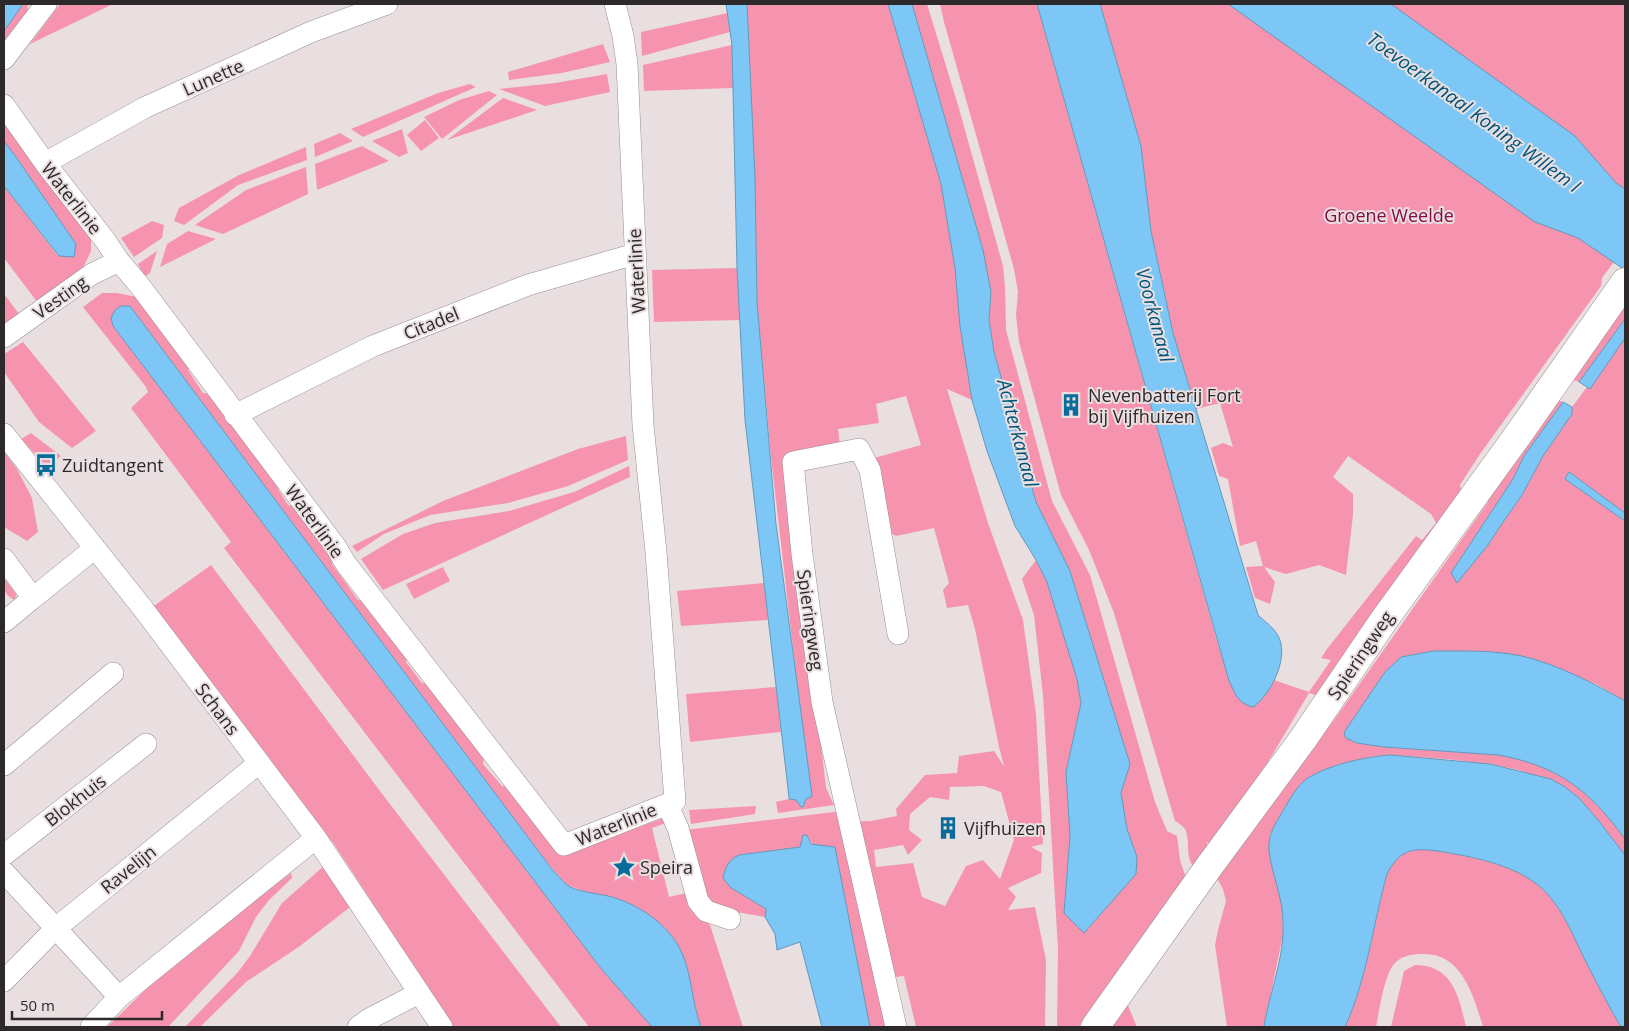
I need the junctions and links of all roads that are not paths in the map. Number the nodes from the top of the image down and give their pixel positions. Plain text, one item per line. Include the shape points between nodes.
1 (46, 4) edge
2 (387, 4) edge
3 (615, 4) edge
4 (4, 59) edge
5 (4, 105) edge
6 (45, 163) junction
7 (635, 254) junction
8 (119, 262) junction
9 (1623, 285) edge
10 (4, 337) edge
11 (235, 415) junction
12 (4, 434) edge
13 (94, 548) junction
14 (4, 559) edge
15 (33, 598) junction
16 (4, 622) edge
17 (898, 634) dead end
18 (113, 673) dead end
19 (146, 744) dead end
20 (259, 763) junction
21 (4, 765) edge
22 (667, 804) junction
23 (316, 838) junction
24 (4, 855) edge
25 (4, 872) edge
26 (730, 918) dead end
27 (56, 928) junction
28 (4, 981) edge
29 (419, 993) junction
30 (119, 997) junction
31 (90, 1027) edge
32 (358, 1027) edge
33 (442, 1027) edge
34 (896, 1027) edge
35 (1095, 1027) edge

1 - 4 street
2 - 6 street, Lunette via 311,32 146,107
3 - 7 street, Waterlinie via 627,64
5 - 6 street, Waterlinie
6 - 8 street, Waterlinie
7 - 11 street, Citadel via 528,285 373,346
7 - 22 street, Waterlinie via 643,425 675,801
8 - 10 street, Vesting via 92,274
8 - 11 street, Waterlinie
9 - 35 street, Spieringweg via 1384,620 1304,739
11 - 22 street, Waterlinie via 564,845
12 - 13 street, Schans
13 - 15 street
13 - 20 street, Schans
14 - 15 street
15 - 16 street
17 - 34 street, Spieringweg via 870,470 859,449 792,462 822,702
18 - 21 street
19 - 24 street, Blokhuis
20 - 23 street, Schans
20 - 27 street, Ravelijn
22 - 26 street, Waterlinie via 678,828 698,902 706,911
23 - 29 street, Schans
23 - 30 street
25 - 27 street
27 - 28 street, Ravelijn
27 - 30 street
29 - 32 street
29 - 33 street, Schans
30 - 31 street

